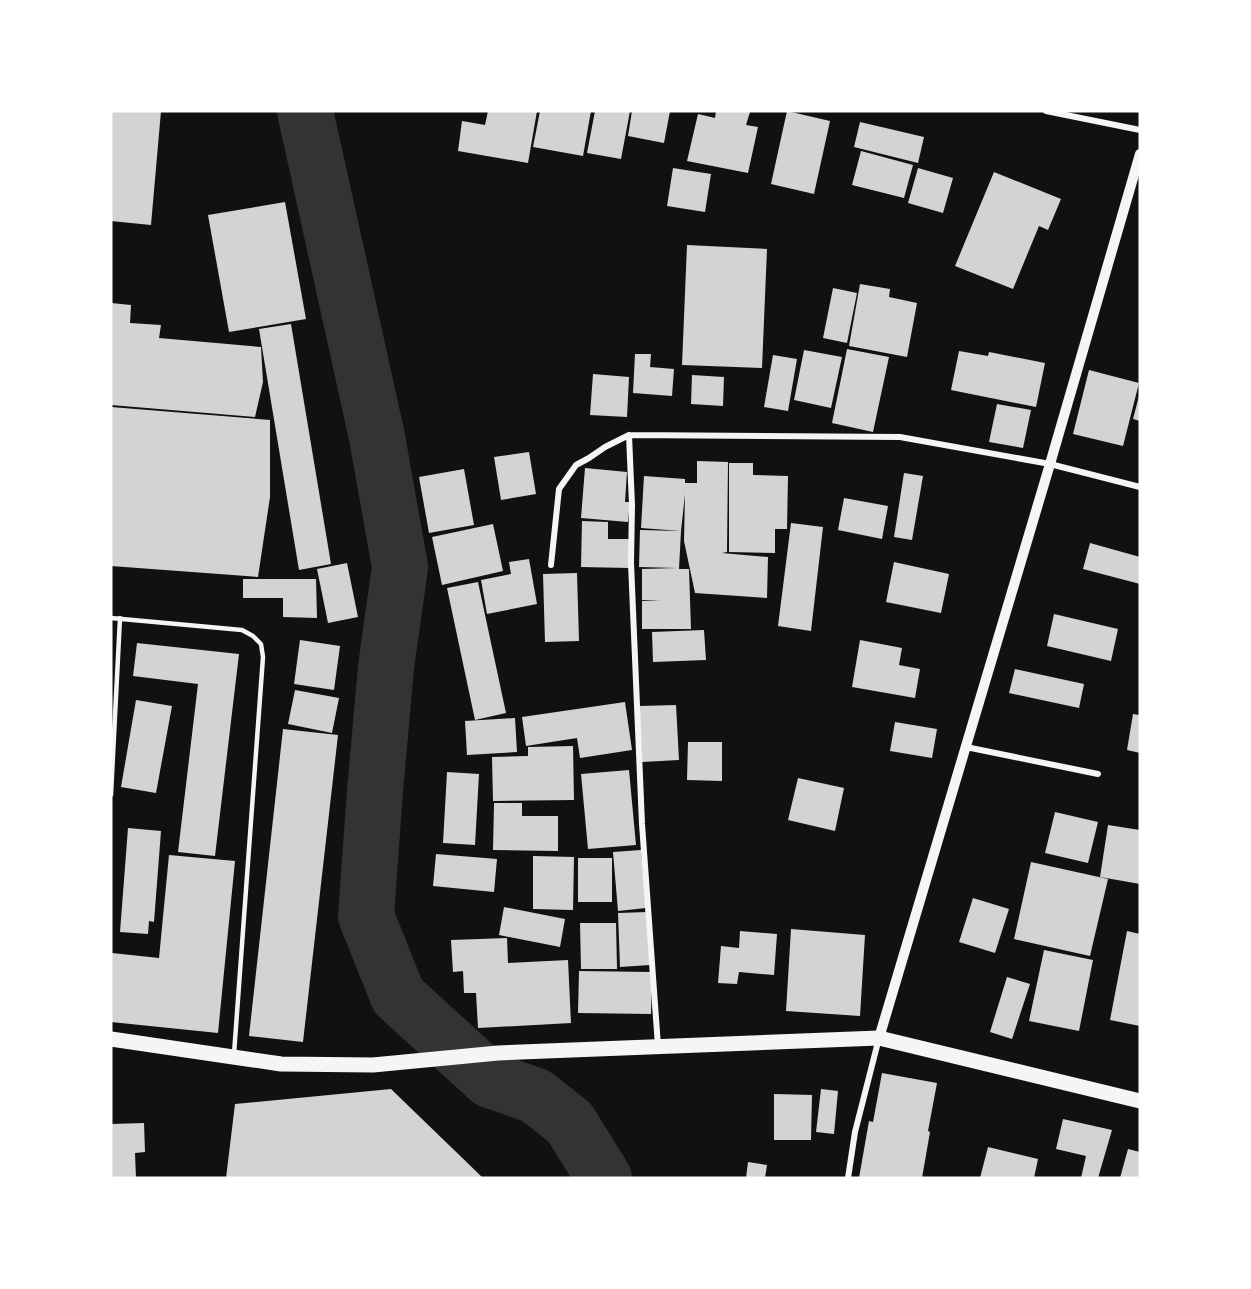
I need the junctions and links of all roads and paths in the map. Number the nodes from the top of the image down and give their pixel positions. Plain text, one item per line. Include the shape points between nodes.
1 (1046, 111) edge
2 (1140, 130) edge
3 (1140, 154) edge
4 (629, 435) junction
5 (1050, 464) junction
6 (1140, 487) edge
7 (551, 565) dead end
8 (111, 618) edge
9 (120, 618) junction
10 (966, 747) junction
11 (1098, 774) dead end
12 (111, 795) edge
13 (879, 1038) junction
14 (111, 1039) edge
15 (658, 1047) junction
16 (234, 1057) junction
17 (1140, 1101) edge
18 (848, 1178) edge

1 - 2 street
3 - 5 street
4 - 5 street via 900,437
4 - 7 street via 576,465 558,489
4 - 15 street via 642,824
5 - 6 street
5 - 10 street
8 - 9 lane
9 - 12 lane
9 - 16 lane via 242,630 261,644
10 - 11 street
10 - 13 street
13 - 15 main road
13 - 17 main road
13 - 18 street via 855,1132
14 - 16 main road
15 - 16 main road via 498,1053 373,1065 281,1064

